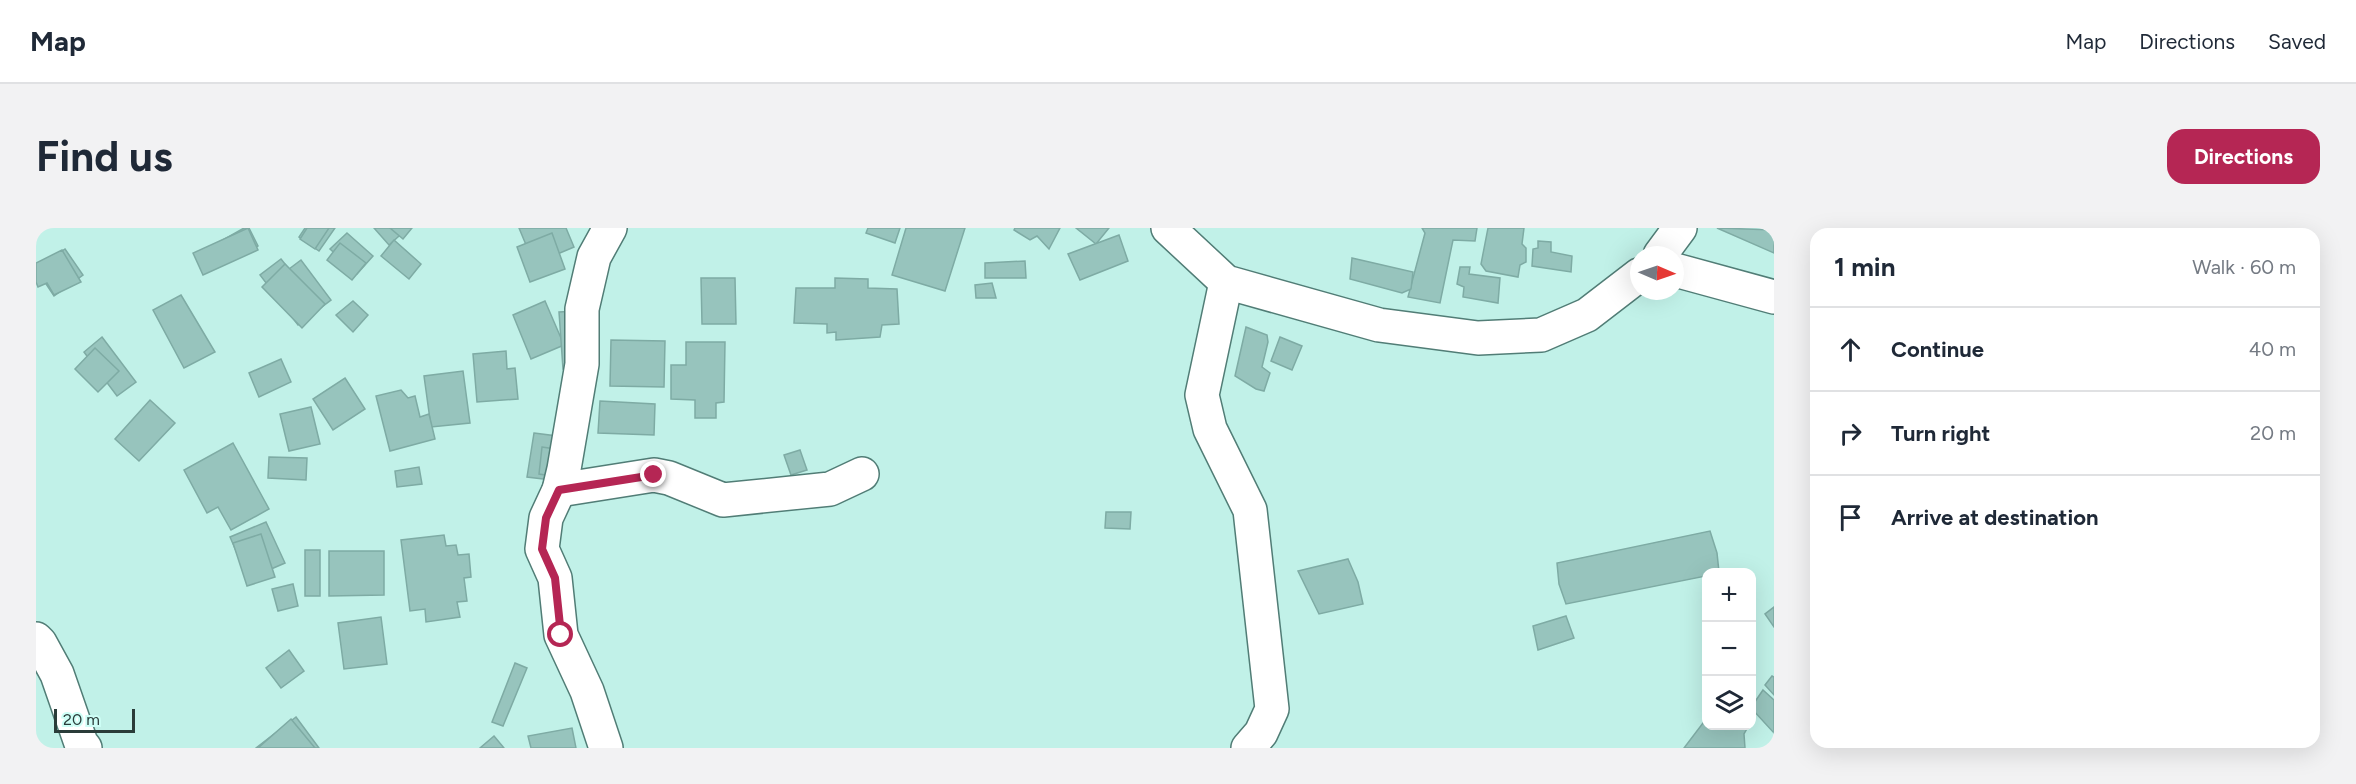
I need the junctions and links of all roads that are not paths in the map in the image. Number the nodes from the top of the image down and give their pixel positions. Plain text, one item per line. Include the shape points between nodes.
1 (610, 228) edge
2 (1168, 228) edge
3 (1680, 228) edge
4 (1667, 246) edge
5 (1684, 272) edge
6 (1226, 282) junction
7 (1630, 282) edge
8 (1774, 297) edge
9 (862, 474) dead end
10 (559, 490) junction
11 (36, 639) edge
12 (74, 746) edge
13 (606, 748) edge
14 (1248, 748) edge

1 - 10 street via 594,257 582,309 582,364
2 - 6 street
3 - 4 street
5 - 8 street
6 - 7 street via 1379,325 1478,338 1541,335 1587,315
6 - 14 street via 1202,395 1210,429 1250,510 1272,709 1261,734
9 - 10 street via 830,489 740,500 723,500 654,475
10 - 13 street via 546,518 542,549 555,578 561,635 587,690
11 - 12 street via 57,674

